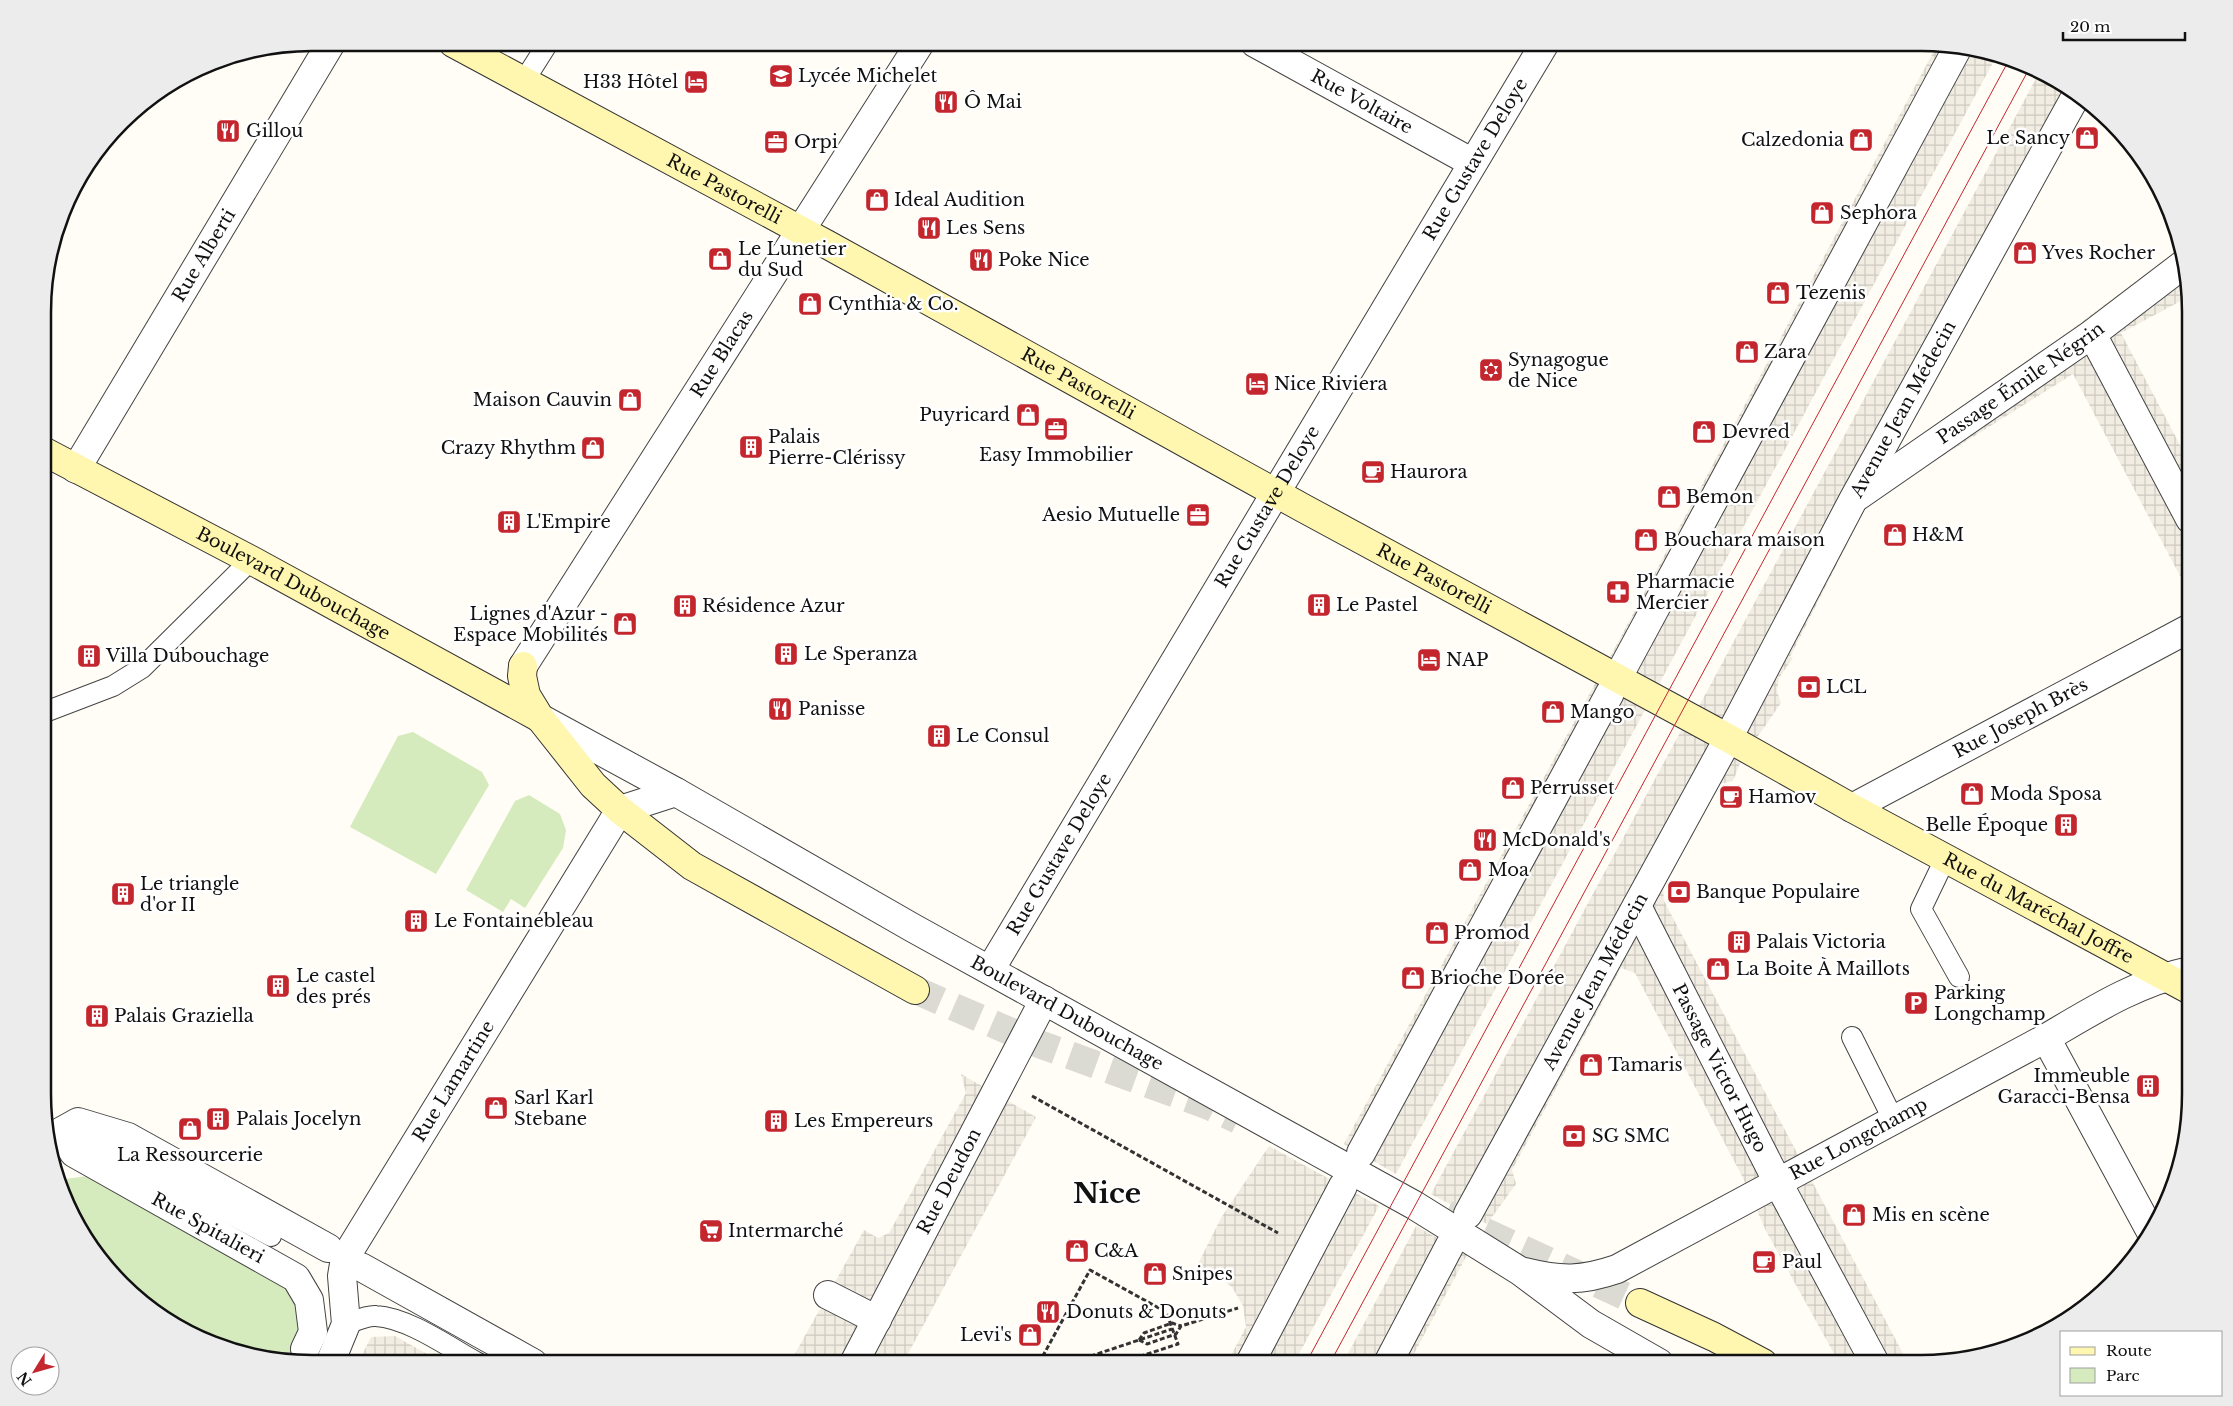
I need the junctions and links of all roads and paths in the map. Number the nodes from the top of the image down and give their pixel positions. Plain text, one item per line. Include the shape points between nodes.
1 (326, 51) edge
2 (469, 51) edge
3 (542, 51) edge
4 (914, 51) edge
5 (1271, 51) edge
6 (1539, 51) edge
7 (1955, 53) edge
8 (524, 81) junction
9 (2073, 100) edge
10 (1471, 162) junction
11 (800, 230) junction
12 (2178, 269) edge
13 (2092, 334) junction
14 (51, 455) edge
15 (76, 469) junction
16 (1275, 493) junction
17 (1853, 500) junction
18 (2182, 504) edge
19 (252, 560) junction
20 (2182, 632) edge
21 (523, 666) joint
22 (1624, 666) dead end
23 (1610, 693) dead end
24 (51, 710) edge
25 (540, 718) junction
26 (1704, 726) joint
27 (676, 792) junction
28 (1852, 808) junction
29 (620, 810) junction
30 (1946, 857) junction
31 (1637, 906) junction
32 (990, 970) junction
33 (2182, 973) edge
34 (2164, 976) junction
35 (1959, 977) dead end
36 (2182, 986) edge
37 (915, 990) tunnel mouth
38 (1044, 1000) junction
39 (1852, 1037) dead end
40 (2046, 1038) junction
41 (1002, 1079) junction
42 (1893, 1119) junction
43 (54, 1134) edge
44 (54, 1134) edge
45 (54, 1135) edge
46 (1361, 1153) dead end
47 (1777, 1181) junction
48 (1343, 1186) dead end
49 (2147, 1224) edge
50 (1459, 1230) junction
51 (271, 1236) dead end
52 (328, 1248) dead end
53 (1309, 1251) junction
54 (361, 1268) dead end
55 (1520, 1271) junction
56 (828, 1295) dead end
57 (1640, 1303) tunnel mouth
58 (1243, 1306) dead end
59 (877, 1320) junction
60 (346, 1324) junction
61 (1181, 1326) junction
62 (1172, 1329) junction
63 (1139, 1340) junction
64 (305, 1349) dead end
65 (334, 1355) edge
66 (462, 1355) edge
67 (519, 1355) edge
68 (858, 1355) edge
69 (1043, 1355) edge
70 (1094, 1355) edge
71 (1144, 1355) edge
72 (1254, 1355) edge
73 (1392, 1355) edge
74 (1645, 1355) edge
75 (1748, 1355) edge
76 (1871, 1355) edge

1 - 15 street, Rue Alberti
2 - 8 main road, Rue Pastorelli
3 - 8 lane
4 - 11 street, Rue Blacas
5 - 10 street, Rue Voltaire
6 - 10 street, Rue Gustave Deloye
7 - 22 street
8 - 11 main road, Rue Pastorelli
9 - 17 street, Avenue Jean Médecin
10 - 16 street, Rue Gustave Deloye
11 - 16 main road, Rue Pastorelli
11 - 21 street, Rue Blacas
12 - 13 street, Passage Émile Négrin
13 - 17 street, Passage Émile Négrin
13 - 18 street
14 - 15 main road, Boulevard Dubouchage
15 - 19 main road, Boulevard Dubouchage
16 - 26 main road, Rue Pastorelli
16 - 32 street, Rue Gustave Deloye
17 - 31 street, Avenue Jean Médecin
19 - 24 lane via 142,668 113,686
19 - 25 main road, Boulevard Dubouchage
20 - 28 street, Rue Joseph Brès
21 - 25 main road, Boulevard Dubouchage via 526,695
23 - 46 street
25 - 27 street, Boulevard Dubouchage
25 - 29 main road, Boulevard Dubouchage via 593,785
26 - 28 main road, Rue du Maréchal Joffre
27 - 29 street
27 - 32 street, Boulevard Dubouchage
28 - 30 main road, Rue du Maréchal Joffre
29 - 37 main road, Boulevard Dubouchage via 692,866
29 - 60 street, Rue Lamartine via 345,1258 342,1276
30 - 34 main road, Rue du Maréchal Joffre
30 - 35 lane via 1921,909
31 - 47 street, Passage Victor Hugo
31 - 50 street, Avenue Jean Médecin
32 - 38 street, Boulevard Dubouchage
33 - 34 street, Rue Longchamp
34 - 36 main road, Rue du Maréchal Joffre
34 - 40 street, Rue Longchamp via 2114,998
38 - 41 street, Rue Deudon
38 - 50 street, Boulevard Dubouchage
39 - 42 lane
40 - 42 street, Rue Longchamp
40 - 49 street
41 - 53 path
41 - 59 street, Rue Deudon
42 - 47 street, Rue Longchamp
43 - 51 lane via 99,1144
44 - 52 street via 78,1122 128,1137
45 - 64 street, Rue Spitalieri via 74,1153 296,1278 308,1300 313,1332
47 - 55 street, Rue Longchamp via 1617,1269 1575,1280
47 - 76 street, Passage Victor Hugo
48 - 53 street
50 - 55 street, Boulevard Dubouchage
50 - 73 street, Avenue Jean Médecin
53 - 72 street
54 - 67 street
55 - 74 street via 1591,1324
56 - 59 street
57 - 75 main road
58 - 61 path
59 - 68 street, Rue Deudon
60 - 65 street, Rue Lamartine
60 - 66 lane via 375,1316 394,1320
61 - 63 path via 1172,1323 1144,1333
61 - 63 path via 1176,1334 1147,1344
62 - 63 path
62 - 69 path, bridge via 1166,1312 1090,1270
62 - 71 path, bridge via 1178,1344
63 - 70 path

